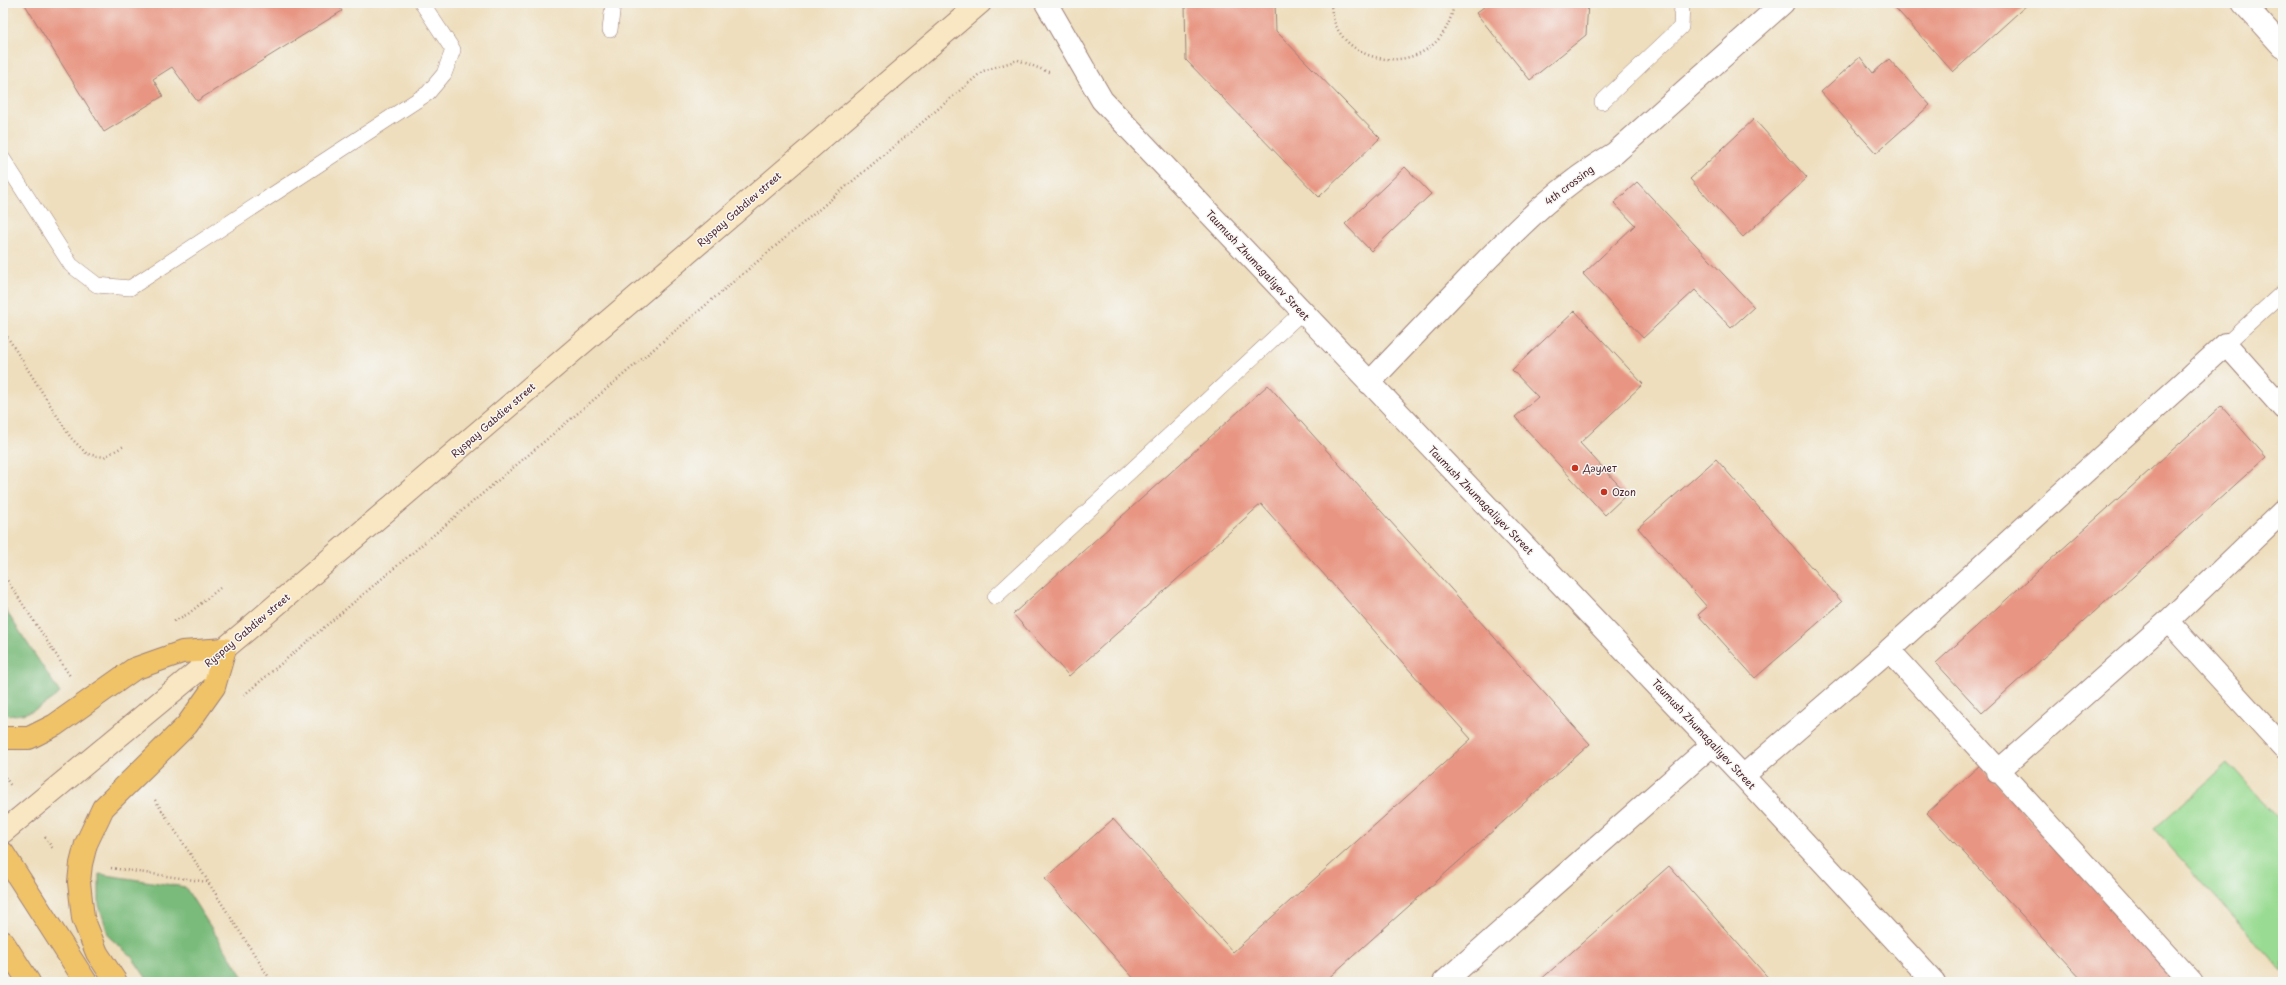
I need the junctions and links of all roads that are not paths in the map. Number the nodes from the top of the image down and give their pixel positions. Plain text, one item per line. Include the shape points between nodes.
1 (422, 3) edge
2 (613, 3) edge
3 (980, 3) edge
4 (1046, 3) edge
5 (1682, 3) edge
6 (1783, 3) edge
7 (2243, 3) edge
8 (610, 30) dead end
9 (2283, 47) edge
10 (1602, 102) dead end
11 (3, 159) edge
12 (2283, 292) edge
13 (1302, 312) junction
14 (2226, 344) junction
15 (1369, 383) junction
16 (2283, 408) edge
17 (2283, 511) edge
18 (995, 597) dead end
19 (2168, 620) junction
20 (225, 649) junction
21 (1889, 650) junction
22 (3, 738) edge
23 (1713, 744) junction
24 (2283, 747) edge
25 (1997, 772) junction
26 (1744, 776) junction
27 (3, 832) edge
28 (3, 853) edge
29 (3, 942) edge
30 (28, 982) edge
31 (86, 982) edge
32 (116, 982) edge
33 (1444, 982) edge
34 (1934, 982) edge
35 (2192, 982) edge

1 - 11 lane via 453,50 444,74 428,93 130,288 97,285 71,265
2 - 8 lane
3 - 20 street, Ryspay Gabdiev street
4 - 13 street, Taumush Zhumagaliyev Street via 1102,100
5 - 10 lane via 1681,27
6 - 15 street, 4th crossing via 1615,153 1584,171 1551,196
7 - 9 street
12 - 14 lane
13 - 15 street, Taumush Zhumagaliyev Street
13 - 18 lane
14 - 16 street
14 - 21 street
15 - 23 street, Taumush Zhumagaliyev Street
17 - 19 street
19 - 24 street
19 - 25 street
20 - 22 main road via 182,652 134,669 55,725 29,738
20 - 27 street, Ryspay Gabdiev street
20 - 32 main road via 214,687 187,725 103,808 86,844 79,882 83,918 97,953
21 - 25 street
21 - 26 street
23 - 26 street, Taumush Zhumagaliyev Street
23 - 33 street
25 - 35 street
26 - 34 street, Taumush Zhumagaliyev Street
28 - 31 main road
29 - 30 main road

